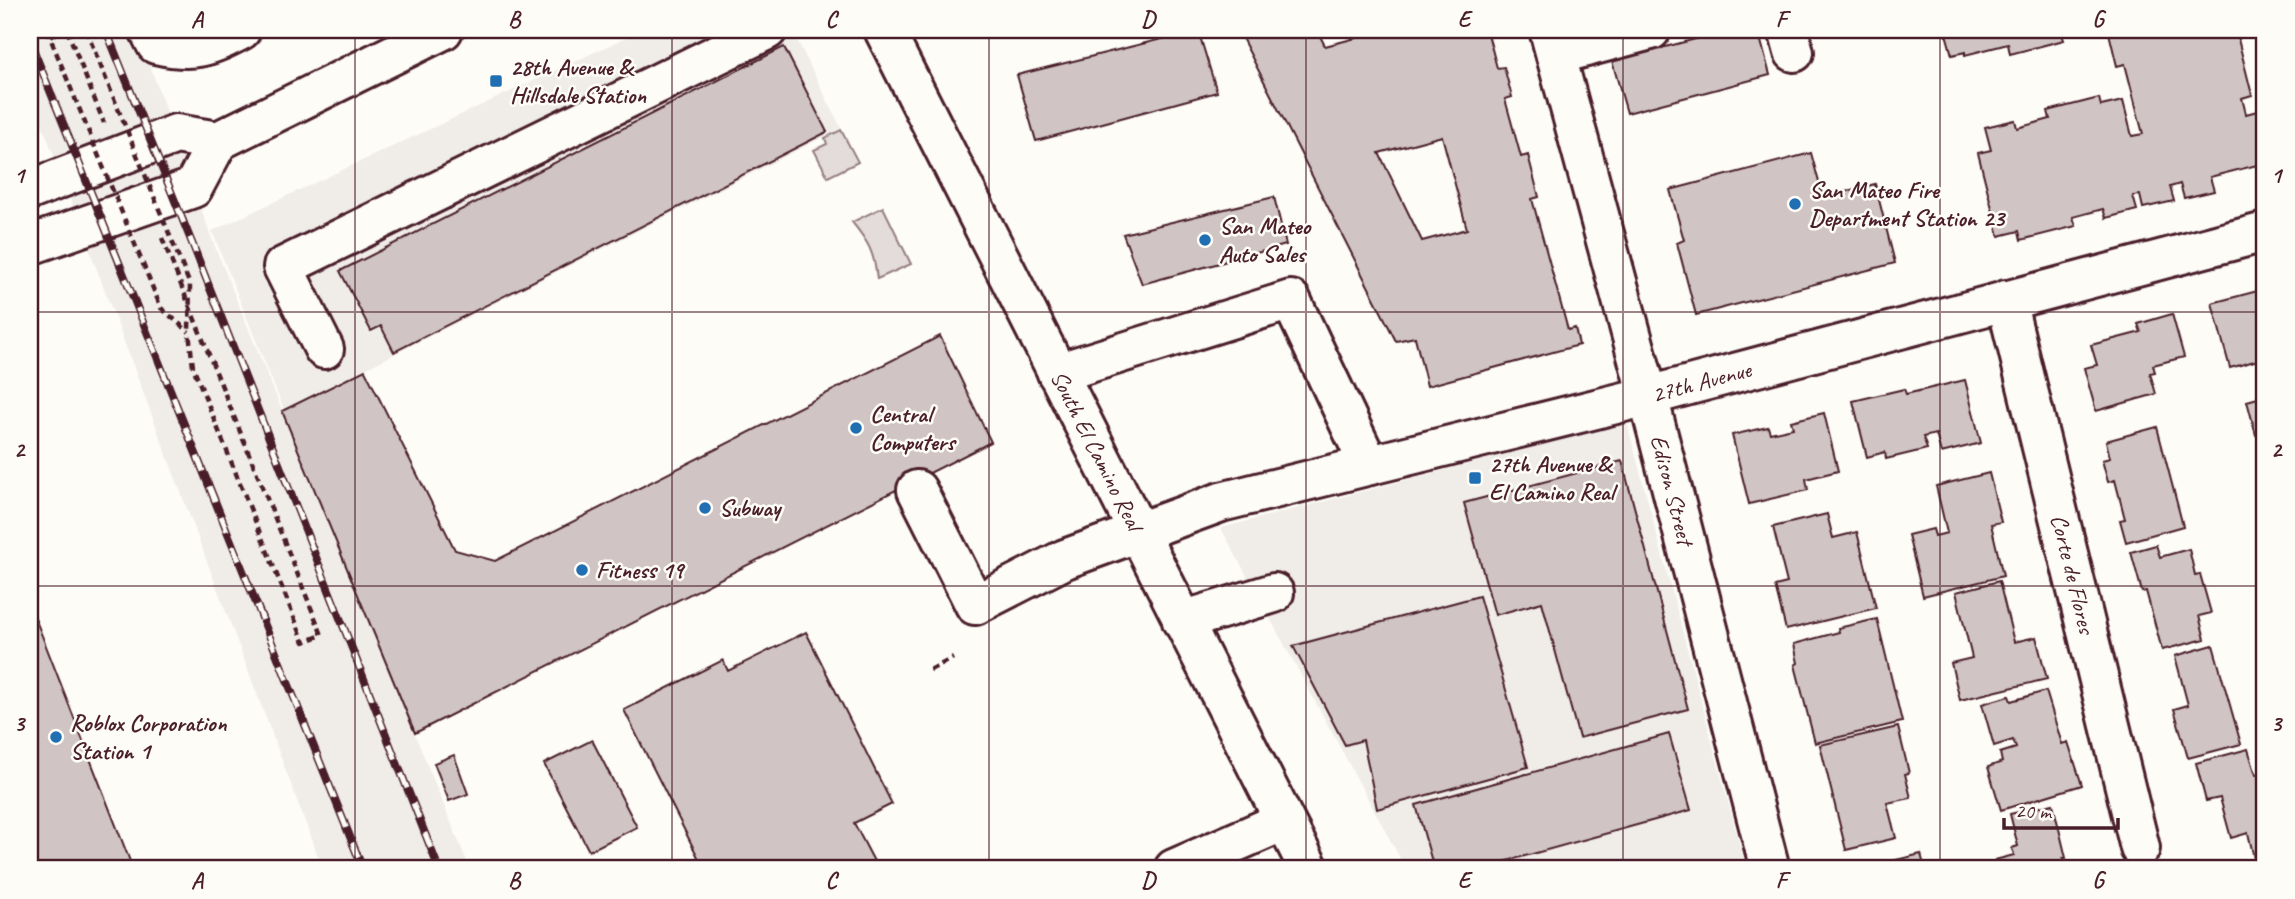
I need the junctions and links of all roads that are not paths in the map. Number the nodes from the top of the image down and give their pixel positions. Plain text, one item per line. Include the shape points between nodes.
1 (149, 30) edge
2 (242, 30) edge
3 (443, 30) edge
4 (767, 30) edge
5 (884, 30) edge
6 (1651, 30) edge
7 (1552, 42) edge
8 (218, 141) junction
9 (30, 190) edge
10 (2265, 232) edge
11 (30, 245) edge
12 (2006, 300) junction
13 (324, 349) dead end
14 (1057, 373) junction
15 (1647, 396) junction
16 (1369, 465) junction
17 (917, 490) dead end
18 (1138, 533) junction
19 (1274, 593) dead end
20 (1182, 621) junction
21 (1284, 821) junction
22 (2140, 848) dead end
23 (1174, 869) edge
24 (1309, 869) edge
25 (1770, 869) edge

1 - 2 street via 156,44 180,50 211,45
3 - 8 street
4 - 13 street via 283,267
5 - 14 street, South El Camino Real
6 - 7 street
7 - 15 street, Edison Street
8 - 9 street via 176,134
8 - 11 street via 193,188
10 - 12 street, 27th Avenue
12 - 15 street, 27th Avenue
12 - 22 street, Corte de Flores
14 - 16 street via 1291,300
14 - 18 street, South El Camino Real
15 - 16 street, 27th Avenue
15 - 25 street, Edison Street
16 - 18 street, 27th Avenue via 1221,502
17 - 18 street, 27th Avenue via 975,604 1065,559
18 - 20 street, South El Camino Real
19 - 20 street
20 - 21 street, South El Camino Real
21 - 23 street
21 - 24 street, South El Camino Real

